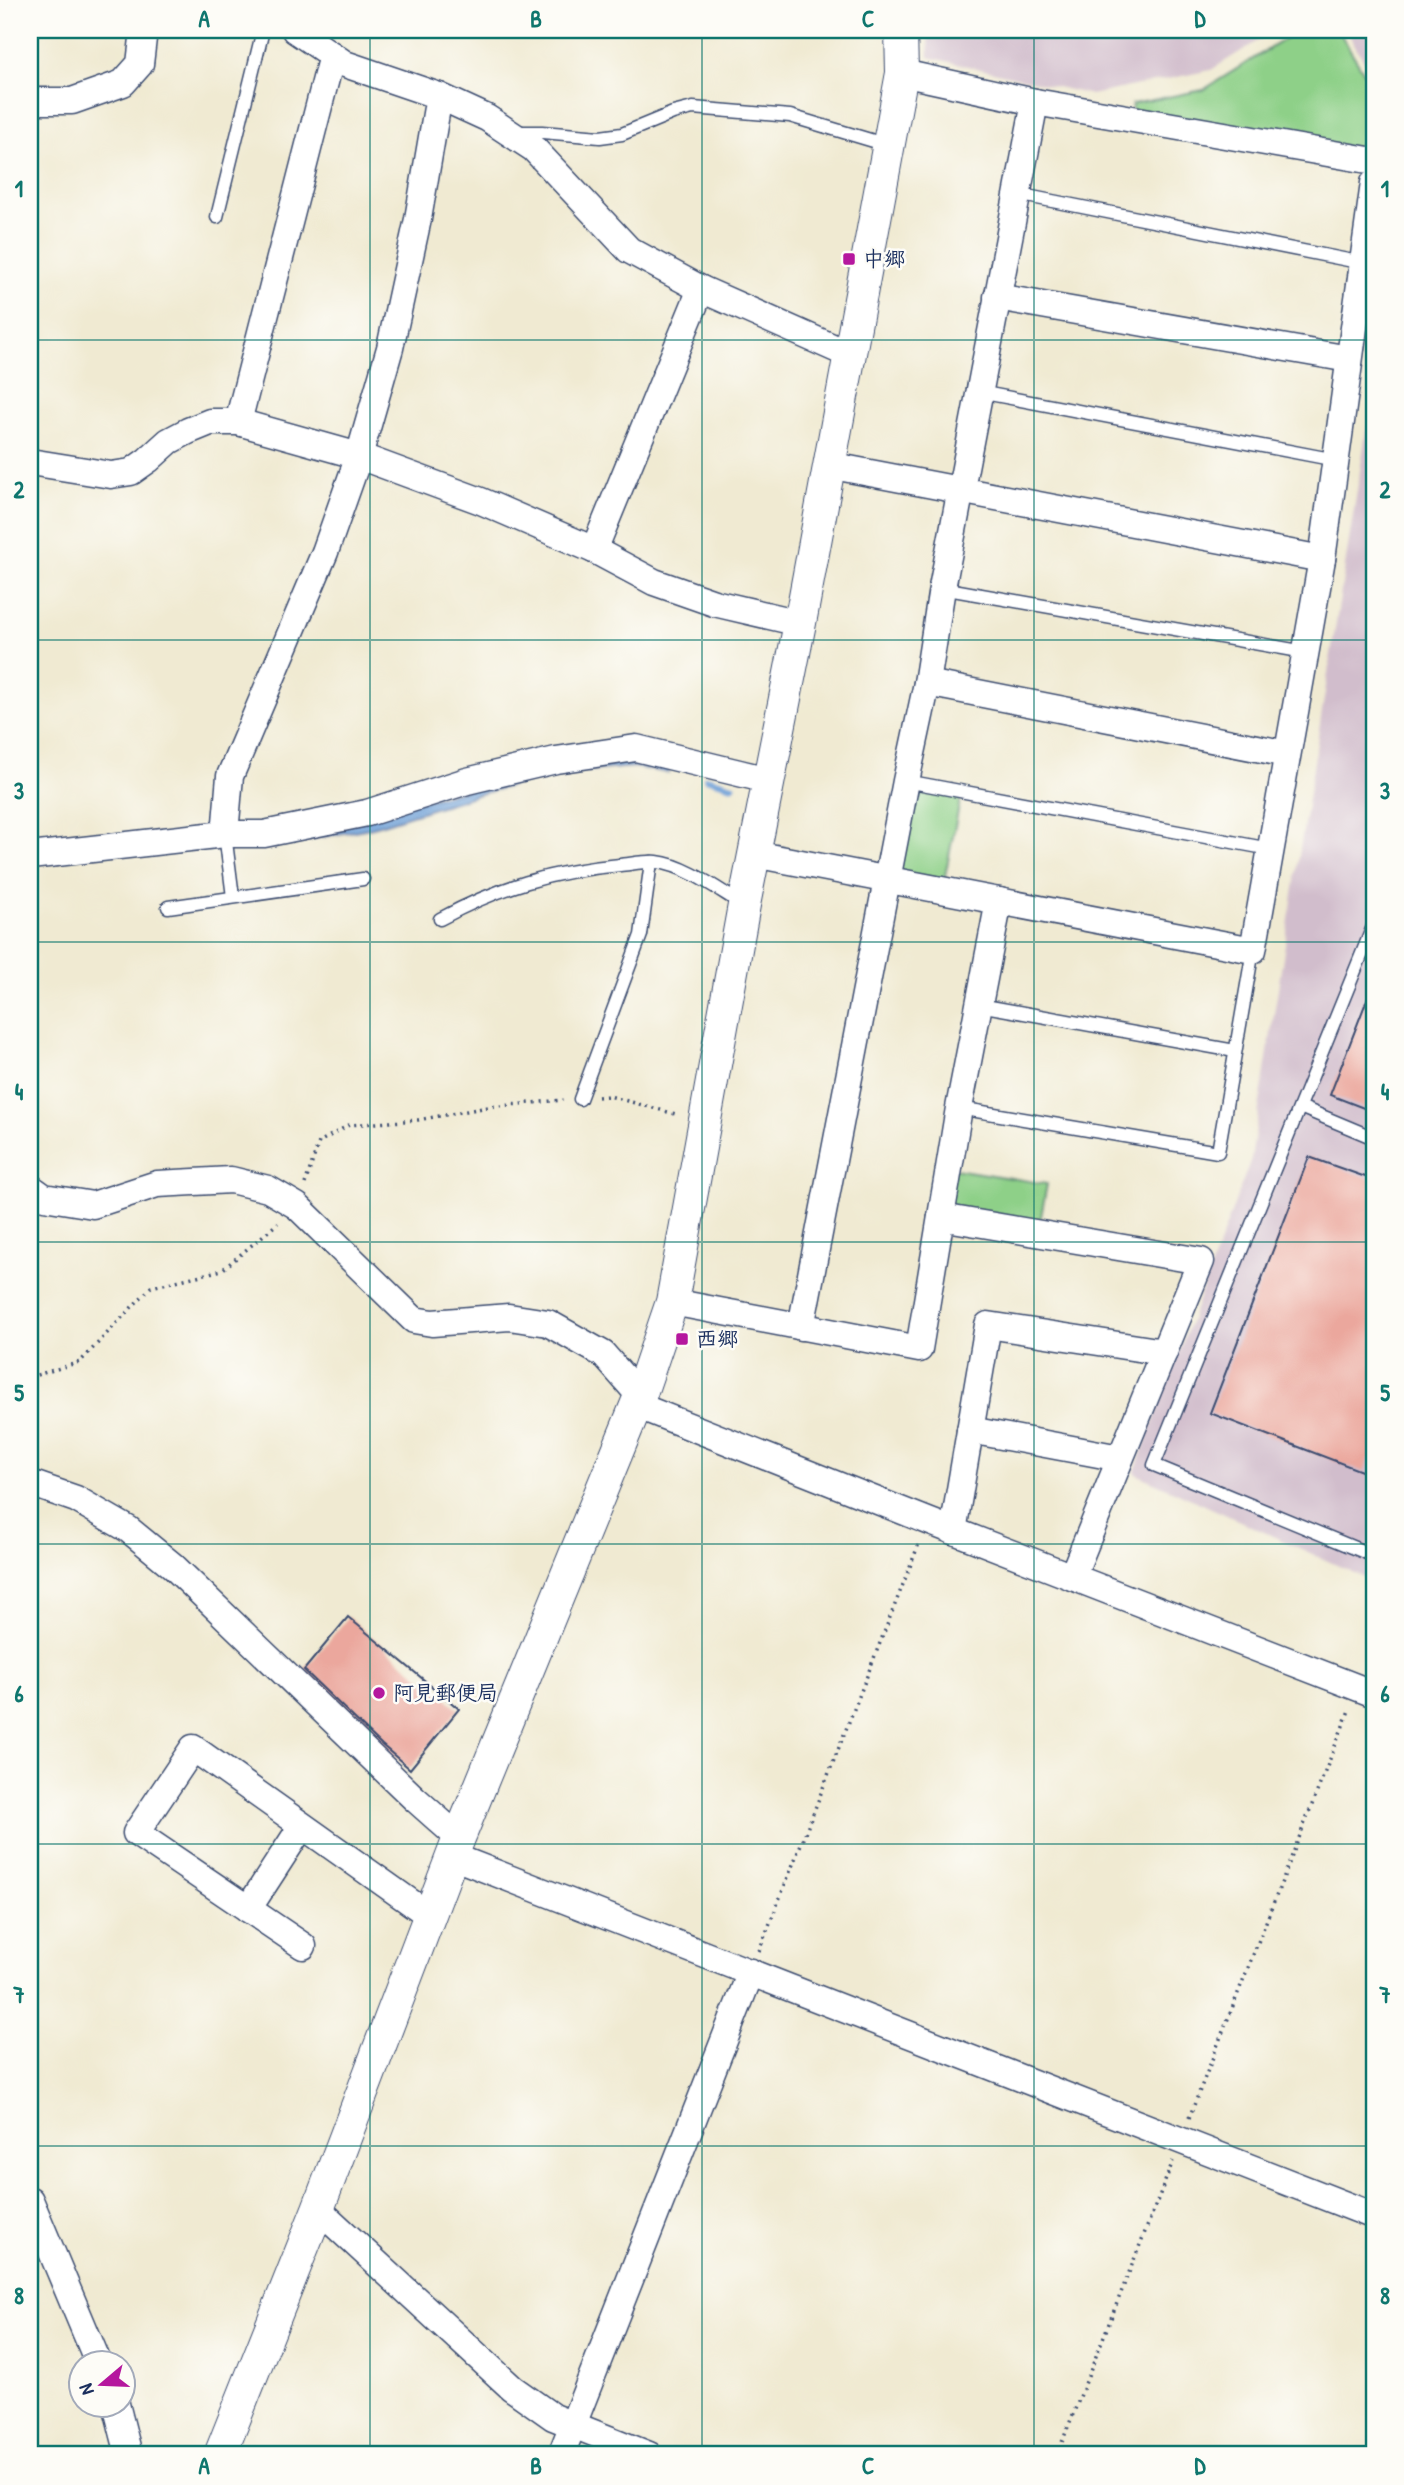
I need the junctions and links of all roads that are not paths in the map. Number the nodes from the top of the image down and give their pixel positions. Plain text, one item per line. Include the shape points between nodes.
1 (144, 30) edge
2 (263, 30) edge
3 (295, 30) edge
4 (901, 30) edge
5 (331, 55) junction
6 (902, 73) junction
7 (439, 96) junction
8 (30, 101) edge
9 (1035, 102) junction
10 (509, 132) junction
11 (889, 146) junction
12 (1374, 161) edge
13 (1374, 183) edge
14 (1017, 194) junction
15 (217, 217) dead end
16 (1363, 263) junction
17 (701, 289) junction
18 (997, 297) junction
19 (850, 355) junction
20 (1349, 359) junction
21 (979, 392) junction
22 (238, 422) junction
23 (359, 456) junction
24 (1336, 460) junction
25 (30, 462) edge
26 (828, 465) junction
27 (961, 491) junction
28 (594, 550) junction
29 (1322, 559) junction
30 (942, 588) junction
31 (800, 623) junction
32 (1305, 652) junction
33 (927, 683) junction
34 (1287, 754) junction
35 (768, 780) junction
36 (906, 780) junction
37 (225, 834) junction
38 (1270, 849) junction
39 (754, 854) junction
40 (30, 856) edge
41 (651, 862) junction
42 (363, 878) dead end
43 (887, 880) junction
44 (233, 897) junction
45 (999, 901) junction
46 (744, 905) junction
47 (168, 907) dead end
48 (440, 919) dead end
49 (1374, 924) edge
50 (1253, 950) junction
51 (979, 1005) junction
52 (1235, 1051) junction
53 (580, 1099) road end
54 (1300, 1107) junction
55 (959, 1108) junction
56 (1374, 1138) edge
57 (30, 1186) edge
58 (941, 1217) junction
59 (672, 1302) junction
60 (801, 1327) junction
61 (1164, 1352) junction
62 (638, 1400) junction
63 (970, 1430) junction
64 (1120, 1458) junction
65 (30, 1483) edge
66 (953, 1531) junction
67 (1374, 1556) edge
68 (1072, 1577) junction
69 (1366, 1691) edge
70 (302, 1826) junction
71 (456, 1847) junction
72 (248, 1909) junction
73 (429, 1916) junction
74 (303, 1946) dead end
75 (751, 1972) junction
76 (30, 2200) edge
77 (318, 2209) junction
78 (1374, 2216) edge
79 (92, 2348) edge
80 (120, 2418) edge
81 (573, 2425) junction
82 (129, 2455) edge
83 (220, 2455) edge
84 (562, 2455) edge
85 (649, 2455) edge

1 - 8 street via 140,64 123,83 72,101
2 - 15 lane
3 - 5 street
4 - 6 street
5 - 7 street
5 - 22 street
6 - 9 street
6 - 11 street
7 - 10 street
7 - 23 street via 390,348
9 - 12 street
9 - 14 street
10 - 11 lane via 600,137 622,134 693,108 790,116
10 - 17 street via 534,149 629,250
11 - 19 street
13 - 16 street
14 - 16 lane
14 - 18 street
16 - 20 street
17 - 19 street
17 - 28 street
18 - 20 street
18 - 21 street
19 - 26 street
20 - 24 street
21 - 24 lane
21 - 27 street
22 - 23 street
22 - 25 street via 210,422 187,431 131,472 111,475
23 - 28 street via 481,501
23 - 37 street via 325,552 230,776
24 - 29 street
26 - 27 street
26 - 31 street
27 - 29 street
27 - 30 street
28 - 31 street via 654,582 714,603
29 - 32 street
30 - 32 lane
30 - 33 street
31 - 35 street
32 - 34 street
33 - 34 street
33 - 36 street
34 - 38 street
35 - 37 street via 636,748 556,760 467,781 367,813 264,834
35 - 39 street
36 - 38 lane
36 - 43 street
37 - 40 street
37 - 44 lane
38 - 50 street
39 - 43 street
39 - 46 street
41 - 46 lane via 690,873
41 - 48 lane via 580,868 529,881 479,898
41 - 53 lane via 641,935
42 - 44 lane
43 - 45 street
43 - 60 street
44 - 47 lane
45 - 50 street
45 - 51 street
46 - 59 street
49 - 54 lane
50 - 52 lane
51 - 52 lane
51 - 55 street
52 - 55 lane via 1218,1152
54 - 56 lane
54 - 67 lane via 1154,1465
55 - 58 street
57 - 62 street via 44,1197 93,1205 157,1184 230,1180 268,1189 297,1206 414,1320 432,1323 509,1317 548,1323 603,1353
58 - 60 street via 919,1349
58 - 61 street via 1201,1261
59 - 60 street
59 - 62 street
61 - 63 street via 988,1325
61 - 64 street
62 - 66 street
62 - 71 street
63 - 64 street
63 - 66 street
64 - 68 street
65 - 71 street via 76,1499 128,1529 173,1566 404,1788
66 - 68 street
68 - 69 street
70 - 72 street
70 - 72 street via 193,1748 136,1833
70 - 73 street
71 - 73 street
71 - 75 street
72 - 74 street
73 - 77 street
75 - 78 street
75 - 81 street
76 - 79 street
77 - 81 street via 512,2388 553,2417
77 - 83 street
80 - 82 street
81 - 84 street
81 - 85 street

